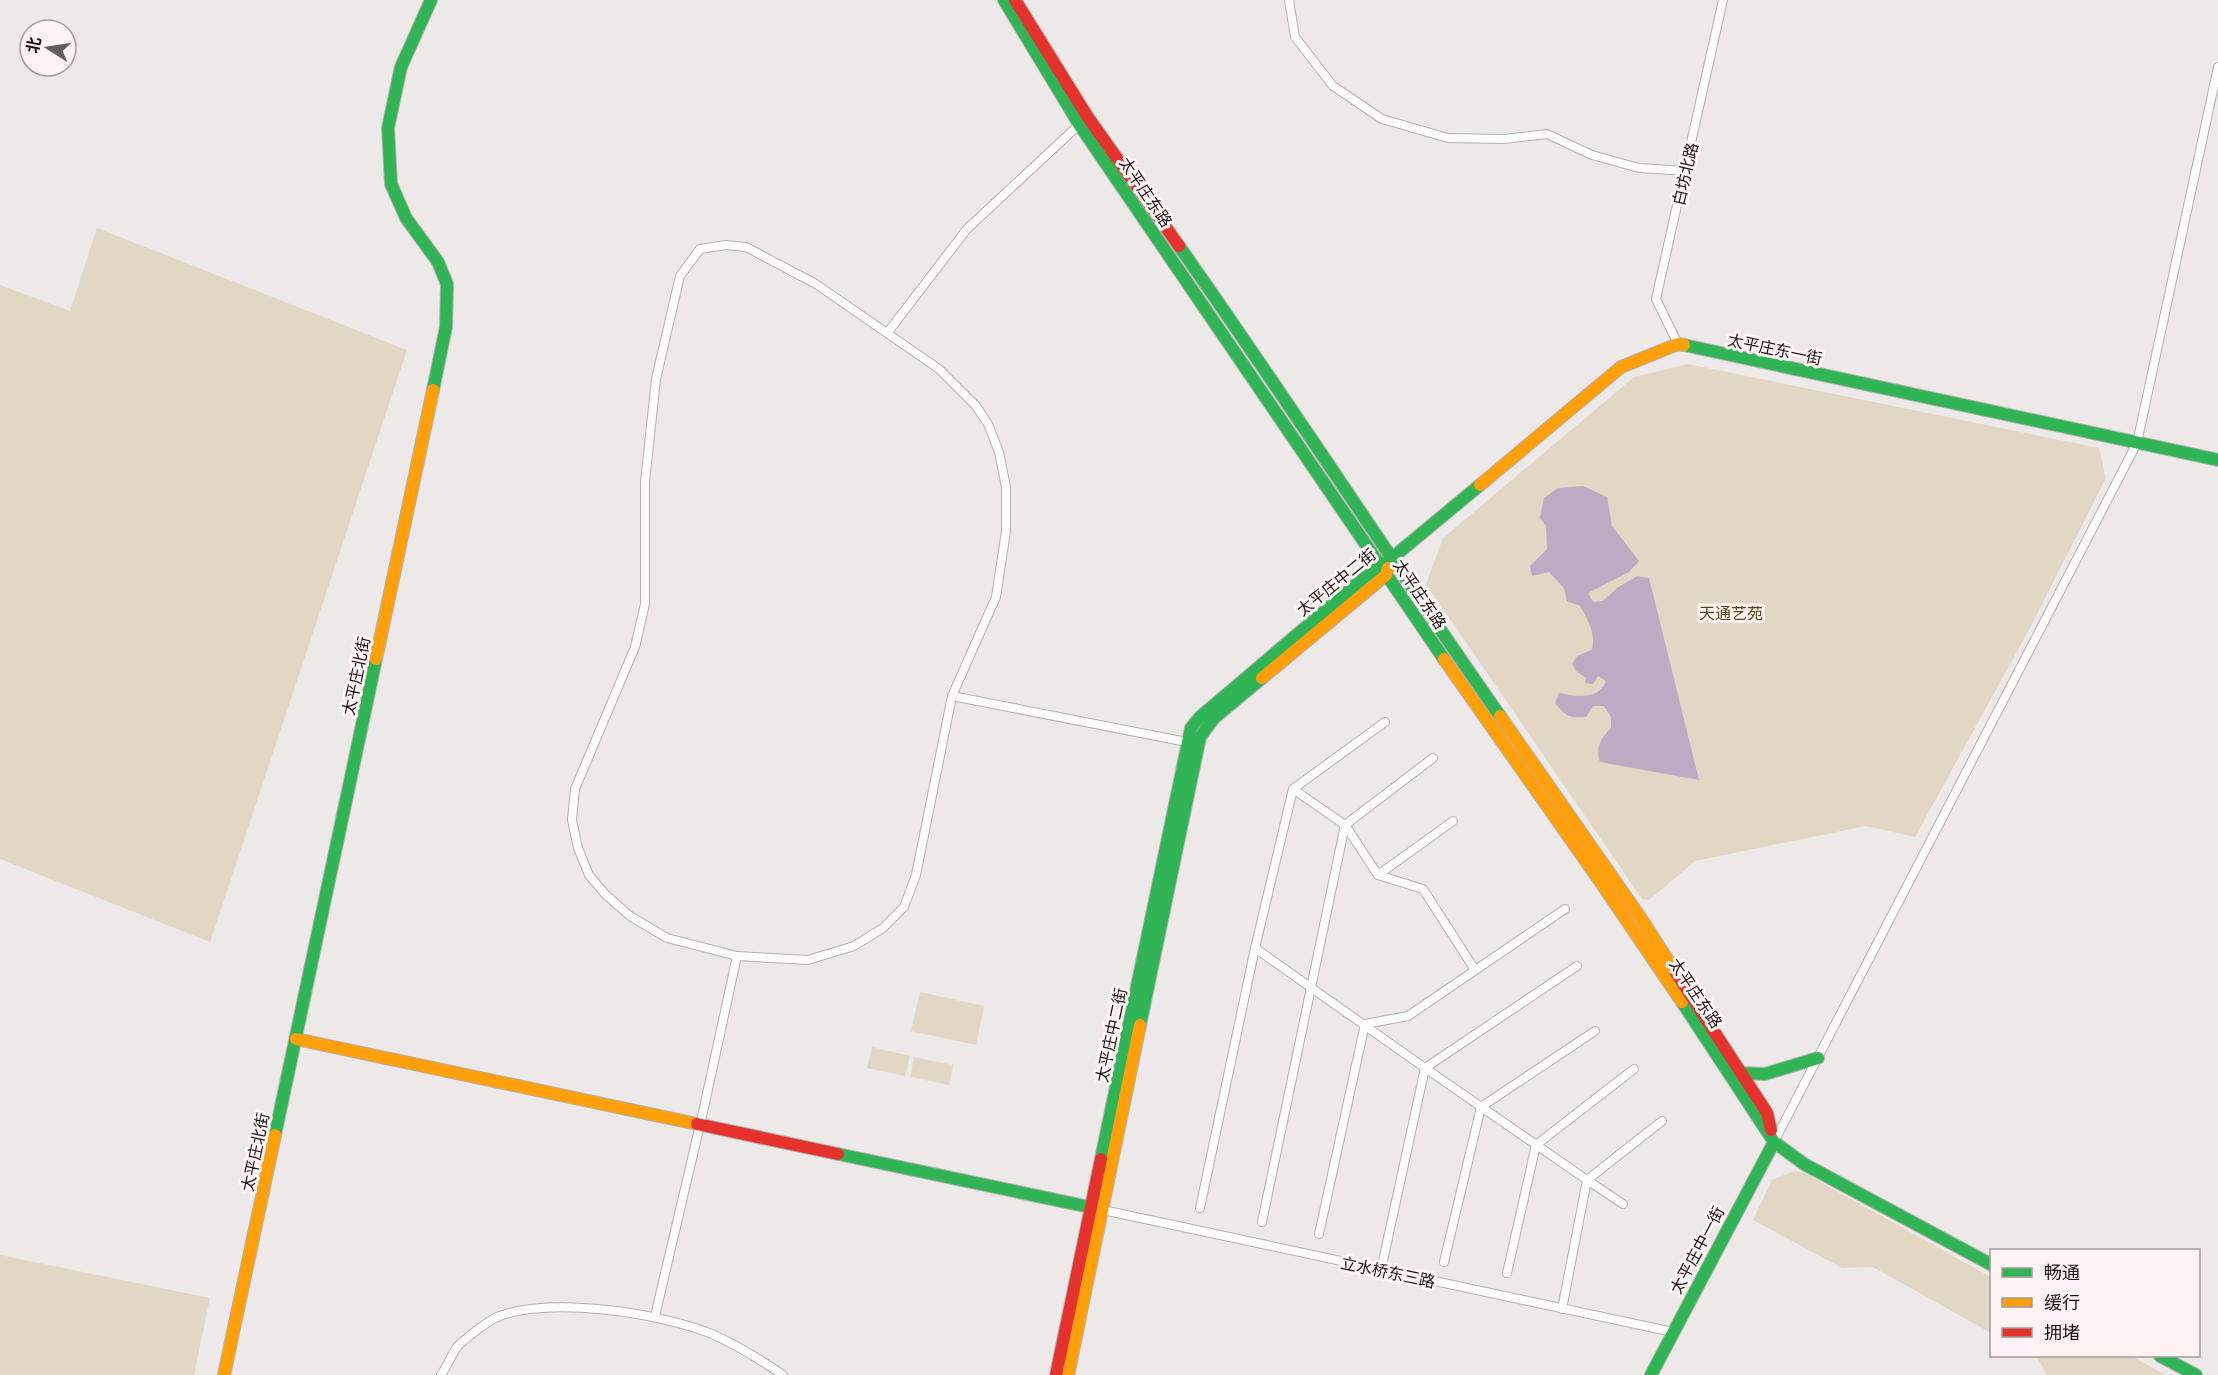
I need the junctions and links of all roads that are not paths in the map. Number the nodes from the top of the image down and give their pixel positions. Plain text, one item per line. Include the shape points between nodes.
1 (430, 0) edge
2 (1004, 0) edge
3 (1015, 0) edge
4 (1289, 0) edge
5 (1723, 0) edge
6 (2218, 67) edge
7 (1083, 120) junction
8 (1686, 171) junction
9 (888, 332) junction
10 (1678, 344) junction
11 (2137, 443) junction
12 (2218, 460) edge
13 (1392, 558) junction
14 (1383, 570) junction
15 (952, 696) junction
16 (1384, 722) dead end
17 (1192, 743) junction
18 (1433, 758) dead end
19 (1293, 789) junction
20 (1453, 820) dead end
21 (1345, 825) junction
22 (1378, 874) junction
23 (1565, 909) dead end
24 (1255, 948) junction
25 (737, 956) junction
26 (1577, 966) dead end
27 (1475, 970) junction
28 (1312, 986) junction
29 (1365, 1024) junction
30 (1595, 1031) dead end
31 (296, 1039) junction
32 (1818, 1058) junction
33 (1425, 1068) junction
34 (1634, 1070) dead end
35 (1741, 1073) junction
36 (1481, 1107) junction
37 (1662, 1121) dead end
38 (700, 1125) junction
39 (1774, 1142) junction
40 (1536, 1145) junction
41 (1587, 1180) junction
42 (1623, 1204) dead end
43 (1200, 1208) dead end
44 (1097, 1209) junction
45 (1262, 1222) dead end
46 (1319, 1234) dead end
47 (1444, 1262) dead end
48 (1990, 1264) edge
49 (1381, 1270) junction
50 (1507, 1273) dead end
51 (1562, 1309) junction
52 (655, 1316) junction
53 (1673, 1332) junction
54 (2162, 1357) edge
55 (224, 1375) edge
56 (441, 1375) edge
57 (783, 1375) edge
58 (1056, 1375) edge
59 (1068, 1375) edge
60 (1651, 1375) edge
61 (2196, 1375) edge

1 - 31 main road, 太平庄北街 via 401,68 387,128 391,184 406,218 438,261 447,284 446,327
2 - 7 main road, 太平庄东路
3 - 7 main road, 太平庄东路
4 - 8 street via 1295,37 1333,86 1382,119 1448,138 1504,139 1547,134 1593,155 1639,168
5 - 8 street, 白坊北路
6 - 11 street
7 - 9 street via 967,229
7 - 13 main road, 太平庄东路 via 1193,266
7 - 14 main road, 太平庄东路
8 - 10 street, 白坊北路 via 1656,299
9 - 15 street via 939,369 976,406 999,452 1006,487 1006,531 996,597
9 - 25 street via 816,284 746,247 700,249 680,276 656,379 645,482 645,604 636,647 575,789 572,820 589,875 630,916 667,938
10 - 11 main road, 太平庄东一街
10 - 13 main road via 1621,368
11 - 12 main road, 太平庄东一街
11 - 32 street
13 - 14 main road, 太平庄中二街
13 - 35 main road, 太平庄东路 via 1640,917
14 - 17 main road, 太平庄中二街 via 1200,717 1191,728
14 - 39 main road, 太平庄东路 via 1602,884
15 - 17 street
15 - 25 street via 916,876 904,907 883,928 854,946 808,960
16 - 19 street
17 - 44 main road, 太平庄中二街
18 - 21 street
19 - 21 street
19 - 24 street
20 - 22 street
21 - 22 street
21 - 28 street
22 - 27 street via 1423,889
23 - 27 street
24 - 28 street
24 - 43 street
25 - 38 street
26 - 33 street
27 - 29 street via 1408,1016
28 - 29 street
28 - 45 street
29 - 33 street
29 - 46 street
30 - 36 street
31 - 38 main road
31 - 55 main road, 太平庄北街
32 - 35 main road via 1765,1074
32 - 39 street
33 - 36 street
33 - 49 street
34 - 40 street
35 - 39 main road, 太平庄东路 via 1767,1113
36 - 40 street
36 - 47 street
37 - 41 street
38 - 44 main road
38 - 52 street
39 - 48 main road, 太平庄东路 via 1804,1164
39 - 53 main road, 太平庄中一街
40 - 41 street
40 - 50 street
41 - 42 street
41 - 51 street
44 - 49 street, 立水桥东三路
44 - 58 main road, 太平庄中二街
44 - 59 main road, 太平庄中二街
49 - 51 street, 立水桥东三路
51 - 53 street, 立水桥东三路
52 - 56 street via 568,1307 526,1310 496,1318 459,1345
52 - 57 street via 712,1334
53 - 60 main road, 太平庄中一街
54 - 61 main road

